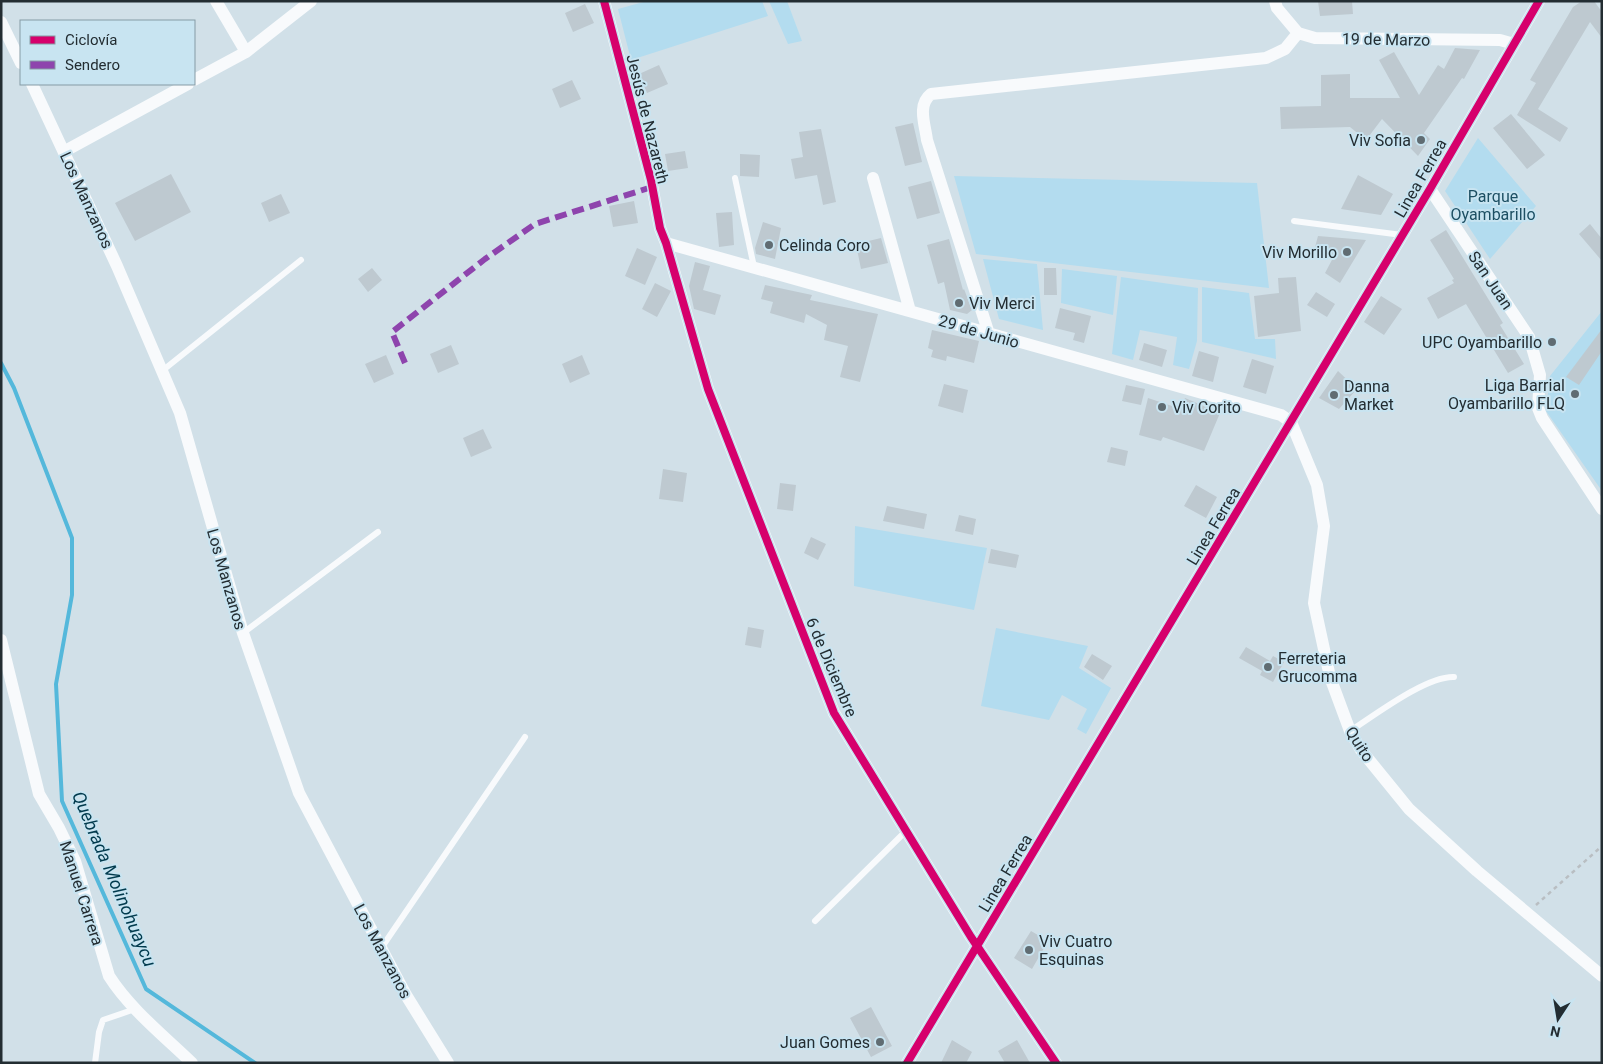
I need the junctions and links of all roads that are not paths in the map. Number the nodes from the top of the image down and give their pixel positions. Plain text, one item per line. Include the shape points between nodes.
1 (216, 1) edge
2 (311, 1) edge
3 (604, 1) edge
4 (1275, 1) edge
5 (1539, 1) edge
6 (1, 22) edge
7 (1298, 33) junction
8 (1514, 44) junction
9 (246, 52) junction
10 (20, 61) edge
11 (195, 79) edge
12 (32, 85) edge
13 (186, 85) edge
14 (65, 151) junction
15 (734, 178) dead end
16 (873, 178) dead end
17 (1430, 189) junction
18 (1294, 221) dead end
19 (1402, 236) junction
20 (666, 242) junction
21 (301, 260) dead end
22 (754, 267) junction
23 (910, 312) junction
24 (989, 334) junction
25 (162, 371) junction
26 (1291, 422) junction
27 (1602, 508) edge
28 (378, 532) dead end
29 (243, 633) junction
30 (1, 640) edge
31 (1454, 677) dead end
32 (1350, 730) junction
33 (525, 737) dead end
34 (906, 831) junction
35 (815, 921) dead end
36 (977, 945) junction
37 (382, 947) junction
38 (1602, 976) edge
39 (136, 1009) junction
40 (95, 1063) edge
41 (192, 1063) edge
42 (448, 1063) edge
43 (907, 1063) edge
44 (1056, 1063) edge

1 - 9 street
2 - 9 street
3 - 20 street, Jesús de Nazareth
4 - 7 street
5 - 8 street, Linea Ferrea
6 - 10 street
7 - 8 street, 19 de Marzo via 1315,38 1500,40
7 - 24 street via 1285,49 1266,58 931,94 926,98 923,107 927,140
8 - 17 street, Linea Ferrea
9 - 11 street
12 - 14 street, Los Manzanos
13 - 14 street
14 - 25 street, Los Manzanos
15 - 22 lane
16 - 23 street
17 - 19 street, Linea Ferrea
17 - 27 street, San Juan via 1529,337 1540,375 1538,408 1542,418
18 - 19 lane
19 - 26 street, Linea Ferrea
20 - 22 street, 29 de Junio
20 - 34 street, 6 de Diciembre via 708,389 834,713
21 - 25 lane
22 - 23 street, 29 de Junio
23 - 24 street, 29 de Junio
24 - 26 street, 29 de Junio via 1281,415
25 - 29 street, Los Manzanos via 180,413
26 - 32 street, Quito via 1317,485 1324,526 1314,603 1330,677
26 - 36 street, Linea Ferrea
28 - 29 lane
29 - 37 street, Los Manzanos via 299,793
30 - 39 street, Manuel Carrera via 39,794 75,861 109,976
31 - 32 lane via 1443,676 1424,685
32 - 38 street, Quito via 1361,750 1409,809
33 - 37 lane
34 - 35 lane
34 - 36 street, 6 de Diciembre
36 - 43 street, Linea Ferrea
36 - 44 street, 6 de Diciembre
37 - 42 street, Los Manzanos via 406,995
39 - 40 lane via 103,1020 98,1032
39 - 41 street, Manuel Carrera

